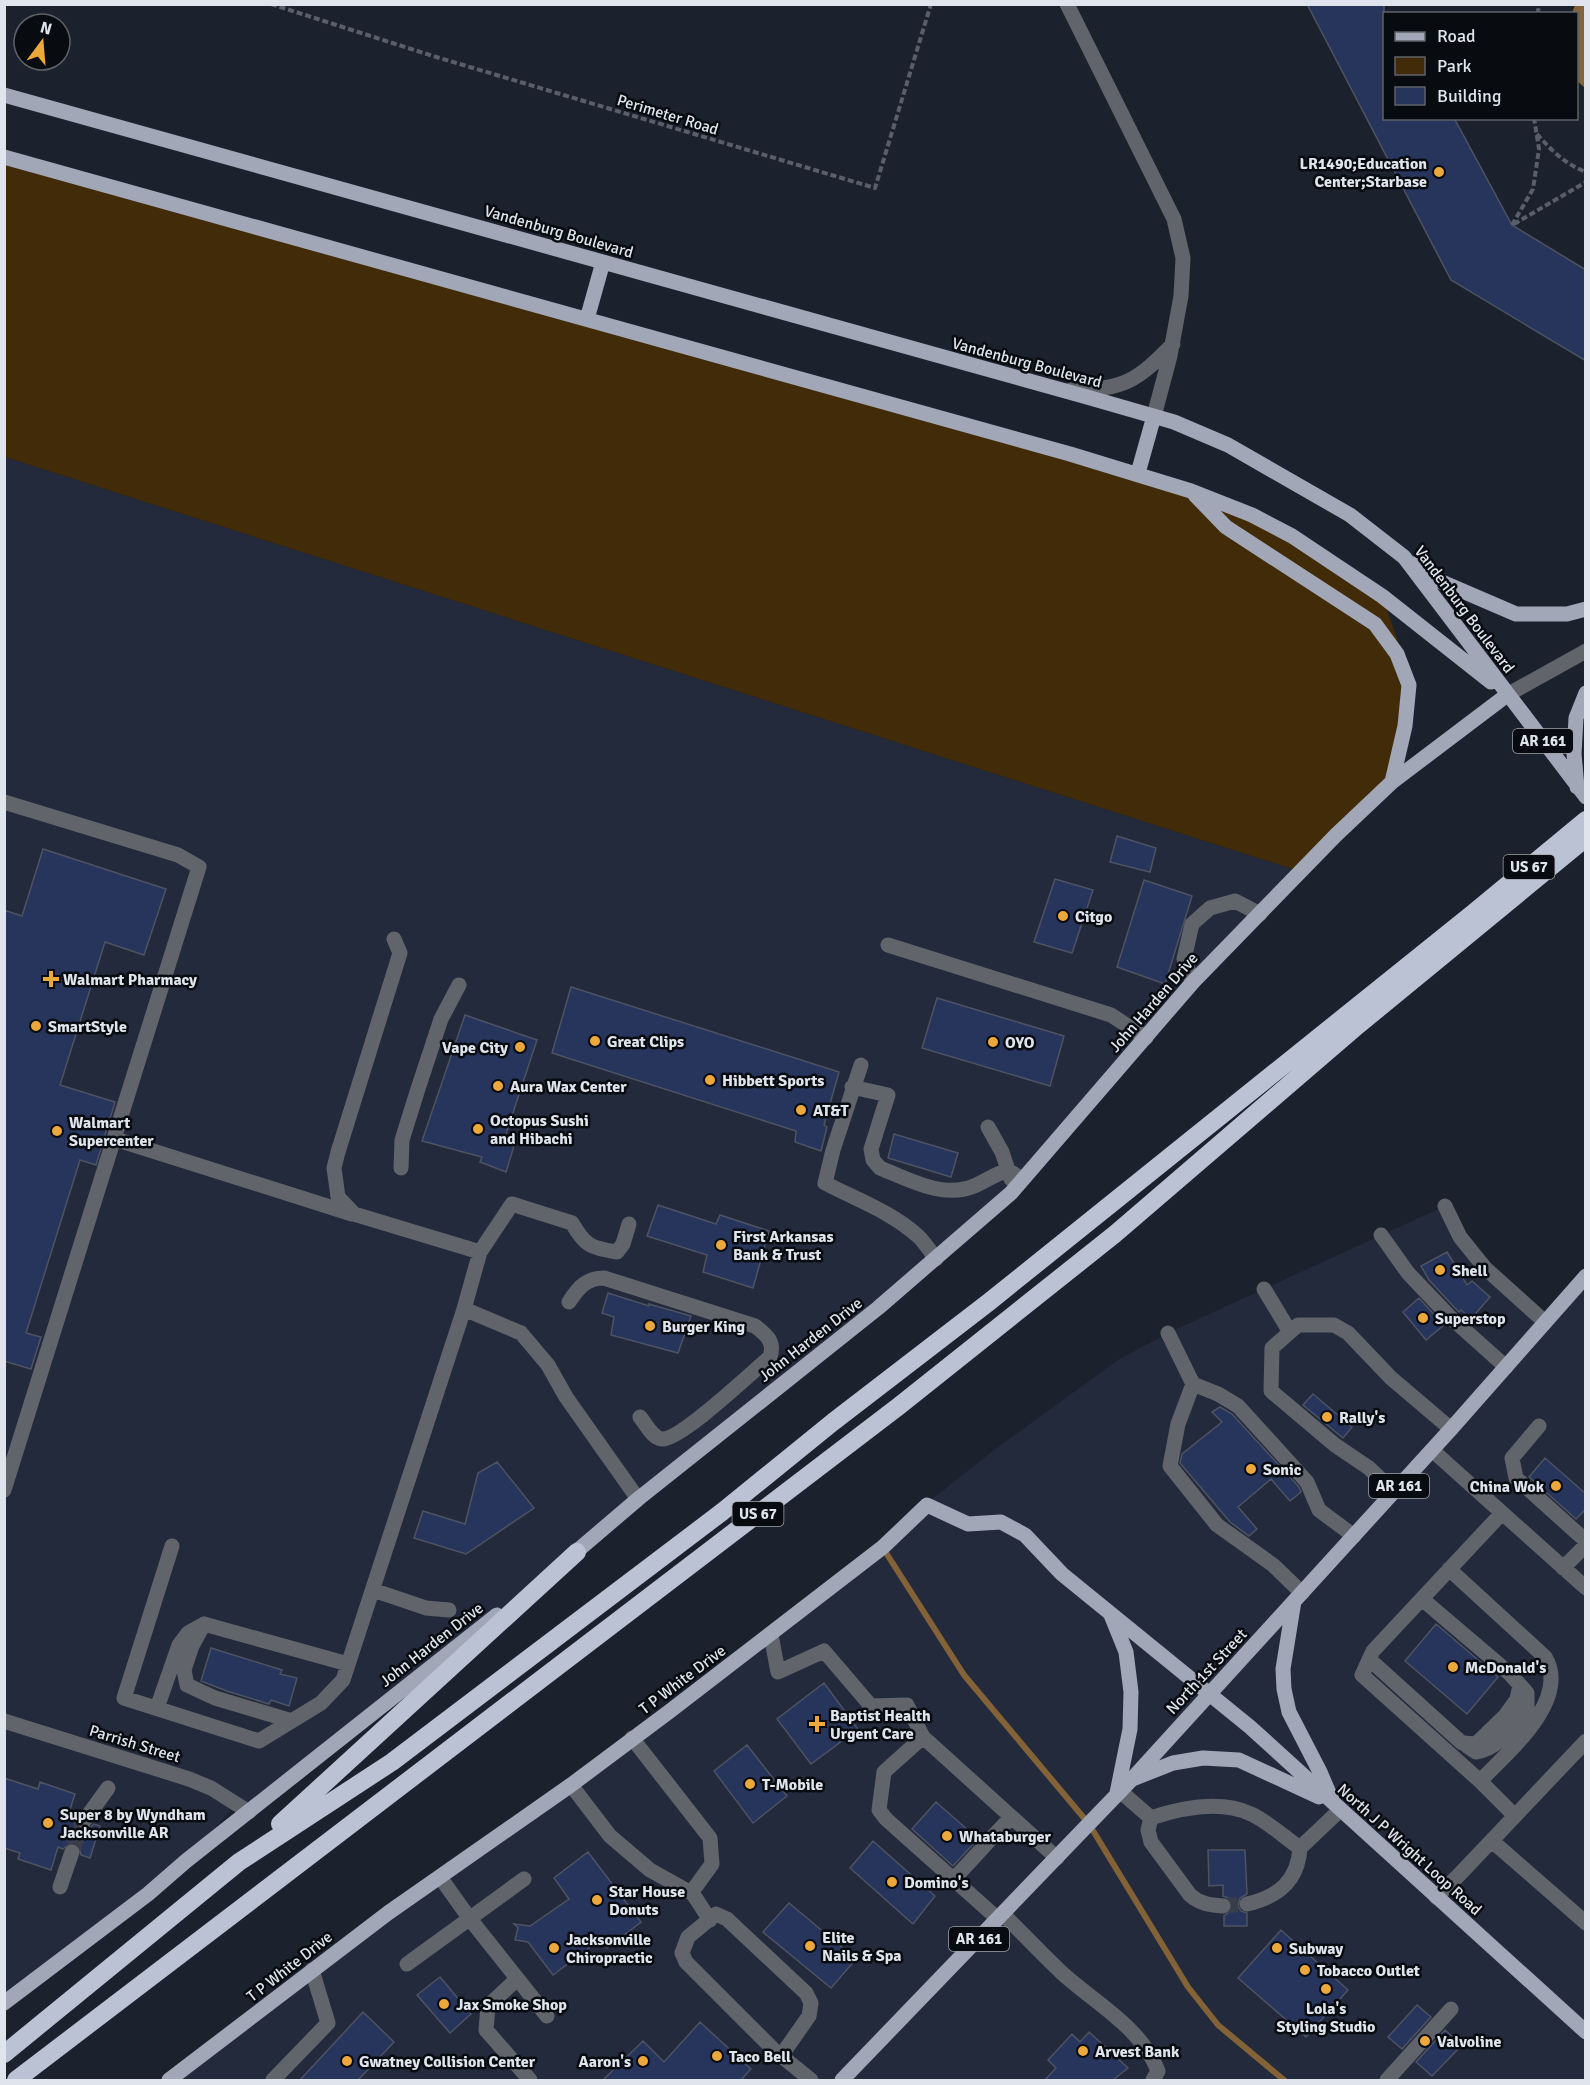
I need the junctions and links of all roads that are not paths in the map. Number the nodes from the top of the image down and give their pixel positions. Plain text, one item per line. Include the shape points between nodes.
1 (1067, 4) edge
2 (4, 95) edge
3 (4, 157) edge
4 (603, 262) junction
5 (587, 320) junction
6 (1173, 344) junction
7 (1064, 390) junction
8 (1154, 416) junction
9 (1138, 473) junction
10 (1191, 491) junction
11 (1404, 557) junction
12 (1586, 609) edge
13 (1586, 651) edge
14 (1586, 693) edge
15 (1507, 695) junction
16 (1392, 782) junction
17 (1581, 792) edge
18 (4, 802) edge
19 (1586, 820) edge
20 (1586, 838) edge
21 (1260, 914) junction
22 (1476, 919) junction
23 (394, 939) dead end
24 (888, 945) dead end
25 (1193, 982) junction
26 (459, 985) dead end
27 (1146, 1038) junction
28 (861, 1065) dead end
29 (852, 1087) junction
30 (988, 1127) dead end
31 (115, 1139) junction
32 (401, 1168) dead end
33 (1008, 1170) junction
34 (1022, 1179) junction
35 (1011, 1193) junction
36 (1445, 1206) dead end
37 (354, 1214) junction
38 (629, 1224) dead end
39 (1381, 1235) dead end
40 (480, 1252) junction
41 (936, 1259) junction
42 (1586, 1276) edge
43 (1264, 1289) dead end
44 (569, 1302) dead end
45 (464, 1309) junction
46 (1545, 1322) junction
47 (1290, 1332) junction
48 (1168, 1333) dead end
49 (1506, 1367) junction
50 (1193, 1384) junction
51 (640, 1417) dead end
52 (1539, 1426) dead end
53 (1451, 1429) junction
54 (1432, 1450) junction
55 (4, 1490) edge
56 (1394, 1492) junction
57 (638, 1499) junction
58 (1502, 1513) junction
59 (1354, 1536) junction
60 (1586, 1543) edge
61 (172, 1546) dead end
62 (577, 1552) junction
63 (1563, 1568) junction
64 (1449, 1569) junction
65 (1586, 1588) edge
66 (372, 1590) junction
67 (1298, 1597) junction
68 (1422, 1599) junction
69 (448, 1610) dead end
70 (1110, 1613) junction
71 (204, 1624) junction
72 (771, 1635) junction
73 (1369, 1659) junction
74 (348, 1664) junction
75 (1211, 1693) junction
76 (157, 1708) junction
77 (4, 1721) edge
78 (292, 1721) junction
79 (923, 1737) junction
80 (632, 1738) junction
81 (1586, 1741) edge
82 (1132, 1779) junction
83 (1480, 1780) junction
84 (571, 1785) junction
85 (108, 1788) dead end
86 (1118, 1794) junction
87 (1336, 1807) junction
88 (249, 1812) junction
89 (1515, 1816) junction
90 (1011, 1817) junction
91 (1151, 1818) junction
92 (84, 1821) tunnel mouth
93 (1492, 1840) junction
94 (1300, 1848) junction
95 (72, 1852) tunnel mouth
96 (1057, 1858) junction
97 (239, 1862) junction
98 (440, 1877) junction
99 (524, 1879) dead end
100 (953, 1880) junction
101 (60, 1887) dead end
102 (691, 1893) junction
103 (1436, 1897) junction
104 (1247, 1904) tunnel mouth
105 (1223, 1906) tunnel mouth
106 (1001, 1916) junction
107 (470, 1919) junction
108 (710, 1920) junction
109 (1586, 1923) edge
110 (407, 1964) dead end
111 (312, 1970) junction
112 (517, 1979) junction
113 (4, 2003) edge
114 (1451, 2009) dead end
115 (548, 2016) dead end
116 (1586, 2032) edge
117 (4, 2054) edge
118 (781, 2056) junction
119 (851, 2078) edge
120 (16, 2080) edge
121 (169, 2080) edge
122 (273, 2080) edge
123 (530, 2080) edge
124 (811, 2080) edge
125 (1153, 2080) edge
126 (1387, 2080) edge

1 - 6 street via 1174,219 1183,258
2 - 4 main road, Vandenburg Boulevard
3 - 5 main road, Vandenburg Boulevard
4 - 5 main road
4 - 7 main road, Vandenburg Boulevard
5 - 9 main road, Vandenburg Boulevard
6 - 7 street via 1153,365 1128,382 1096,390
6 - 8 street
7 - 8 main road, Vandenburg Boulevard
8 - 9 main road
8 - 11 main road, Vandenburg Boulevard via 1228,445 1298,484 1350,515
9 - 10 main road, Vandenburg Boulevard
10 - 15 main road, Vandenburg Boulevard via 1292,536 1382,596
10 - 16 main road via 1226,527 1375,624 1397,654 1409,685 1405,726
11 - 12 main road via 1437,580 1516,614 1567,614
11 - 15 main road, Vandenburg Boulevard
13 - 15 street, John Harden Drive
14 - 17 main road via 1576,717 1575,754
15 - 16 main road, John Harden Drive
15 - 17 main road, AR 161
16 - 21 main road, John Harden Drive
18 - 31 street via 178,855 199,867
19 - 22 highway, US 67
20 - 22 highway, US 67
21 - 25 main road, John Harden Drive
21 - 25 street via 1235,901 1210,908 1192,924 1184,960
22 - 97 highway, US 67 via 722,1512 392,1762
22 - 120 highway, US 67 via 1115,1234 908,1399
23 - 37 street via 400,953 334,1168 338,1197
24 - 27 street via 1111,1016
25 - 27 main road, John Harden Drive
26 - 32 street via 441,1019 417,1092 402,1140
27 - 34 main road, John Harden Drive
28 - 29 street
29 - 33 street via 888,1095 871,1149 880,1168 944,1191 974,1186
29 - 41 street via 825,1183 883,1210 920,1238
30 - 33 street
31 - 37 street
31 - 55 street
33 - 34 street
33 - 35 street via 1014,1189
34 - 35 main road, John Harden Drive
35 - 41 main road, John Harden Drive
36 - 46 street via 1460,1237 1485,1268
37 - 40 street
38 - 40 street via 616,1252 596,1249 581,1240 572,1223 512,1204
39 - 49 street via 1408,1273
40 - 45 street
41 - 57 main road, John Harden Drive
42 - 46 main road, North 1st Street / AR 161
43 - 47 street
44 - 51 street via 586,1281 604,1278 754,1326 767,1335 770,1357 678,1433 661,1439 652,1434
45 - 57 street via 521,1333 549,1365 566,1397
45 - 66 street
46 - 49 main road, North 1st Street / AR 161
47 - 53 street via 1298,1325 1334,1325 1348,1333 1391,1378
47 - 56 street via 1272,1348 1271,1391
48 - 50 street
49 - 53 main road, North 1st Street / AR 161
50 - 59 street via 1238,1406 1307,1482 1319,1510
50 - 67 street via 1178,1424 1170,1466 1217,1525 1273,1565
52 - 60 street via 1512,1458 1516,1478
53 - 54 main road, North 1st Street / AR 161
54 - 56 main road, North 1st Street / AR 161
54 - 58 street
56 - 59 main road, North 1st Street / AR 161
57 - 62 main road, John Harden Drive
58 - 63 street
58 - 64 street
59 - 67 main road, North 1st Street / AR 161
60 - 63 street
61 - 76 street via 124,1698
62 - 88 main road, John Harden Drive
62 - 97 highway
63 - 65 street
64 - 68 street
64 - 83 street via 1545,1657 1551,1667 1552,1678 1539,1716
66 - 69 street via 426,1608
66 - 74 street
67 - 75 main road, North 1st Street / AR 161
67 - 87 main road via 1283,1669 1284,1689 1289,1712
68 - 73 street
68 - 73 street via 1520,1685 1517,1699 1485,1737 1476,1744 1462,1743
70 - 72 main road, T P White Drive via 1062,1574 1025,1535 1001,1522 968,1524 927,1505 882,1547
70 - 75 main road, T P White Drive
70 - 86 main road via 1126,1652 1131,1692 1130,1729
71 - 74 street
71 - 76 street via 188,1633 179,1645
71 - 78 street via 184,1670 187,1685 215,1698
72 - 79 street via 778,1672 824,1651 871,1706 907,1705
72 - 80 main road, T P White Drive
73 - 83 street via 1362,1675
74 - 78 street via 344,1680 327,1699
75 - 82 main road, North 1st Street / AR 161
75 - 87 main road, North J P Wright Loop Road
76 - 78 street via 259,1741
77 - 88 street, Parrish Street via 189,1779
79 - 90 street
79 - 100 street via 884,1772 879,1810
80 - 84 main road, T P White Drive
80 - 102 street via 710,1838 712,1864
81 - 89 street
82 - 86 main road, North 1st Street / AR 161
82 - 87 main road via 1173,1763 1203,1758 1239,1760
83 - 89 street
84 - 98 main road, T P White Drive
84 - 102 street via 610,1836 650,1870
85 - 92 street
86 - 91 street
86 - 96 main road, North 1st Street / AR 161
87 - 94 street
87 - 103 main road, North J P Wright Loop Road
88 - 113 main road, John Harden Drive
89 - 93 street
90 - 96 street
90 - 100 street
91 - 94 street via 1191,1808 1236,1808 1253,1814
91 - 105 street via 1150,1842 1190,1895 1206,1905
93 - 103 street
93 - 109 street
94 - 104 street via 1299,1866 1279,1891
95 - 101 street
96 - 106 main road, North 1st Street / AR 161
97 - 117 highway, US 67
98 - 107 street
98 - 111 main road, T P White Drive
99 - 107 street
100 - 106 street
102 - 108 street
103 - 116 main road, North J P Wright Loop Road
106 - 119 main road, North 1st Street / AR 161
106 - 125 street via 1136,2036 1152,2054 1158,2070
107 - 110 street
107 - 112 street
108 - 118 street via 688,1937 682,1953 686,1962
108 - 118 street via 716,1914 728,1919 806,1993 811,2003 809,2016
111 - 121 main road, T P White Drive
111 - 122 street via 328,2023
112 - 115 street
112 - 123 street via 488,2006 486,2030
114 - 126 street
118 - 124 street

